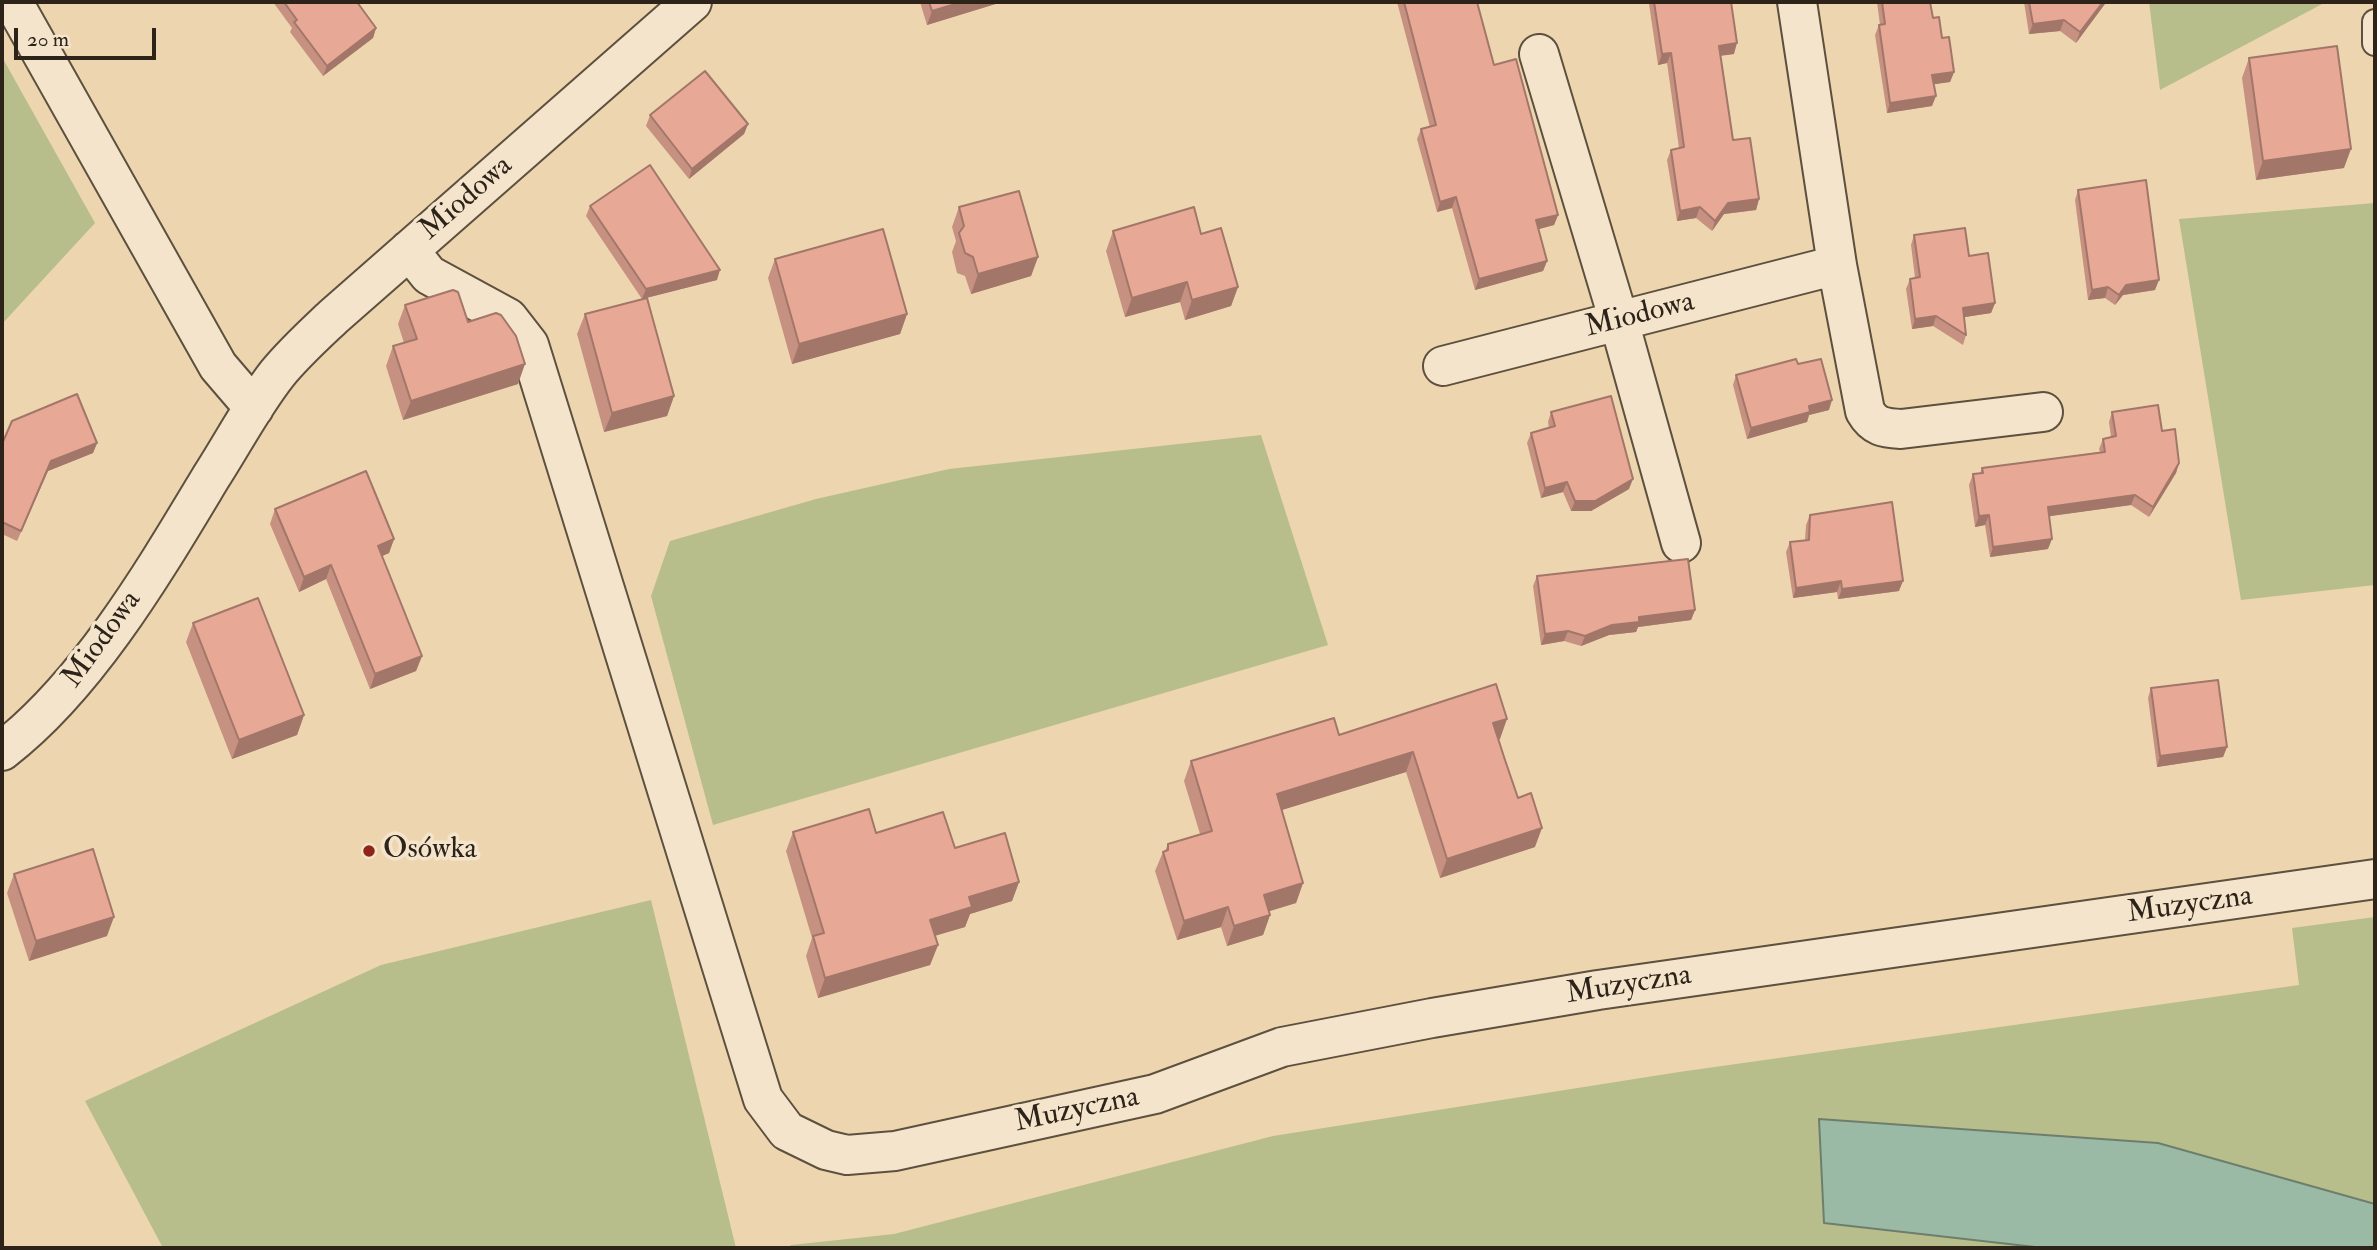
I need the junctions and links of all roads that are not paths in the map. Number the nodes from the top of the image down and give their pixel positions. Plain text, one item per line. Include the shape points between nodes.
1 (13, 2) edge
2 (692, 2) edge
3 (1797, 2) edge
4 (2375, 22) edge
5 (2375, 43) edge
6 (1539, 54) dead end
7 (409, 250) junction
8 (1838, 265) junction
9 (1619, 321) junction
10 (1443, 366) dead end
11 (254, 408) junction
12 (2043, 412) dead end
13 (1681, 543) dead end
14 (2, 751) edge
15 (2375, 879) edge

1 - 11 street via 218,366
2 - 7 street, Miodowa
3 - 8 street
4 - 5 lane
6 - 9 street
7 - 11 street, Miodowa via 305,344
7 - 15 street, Muzyczna via 429,275 508,318 529,345 763,1099 787,1131 826,1150 847,1155 895,1151 1156,1094 1282,1047 1432,1018
8 - 9 street, Miodowa
8 - 12 street via 1865,411 1871,422 1901,429
9 - 10 street, Miodowa
9 - 13 street
11 - 14 street, Miodowa via 79,676 55,705

